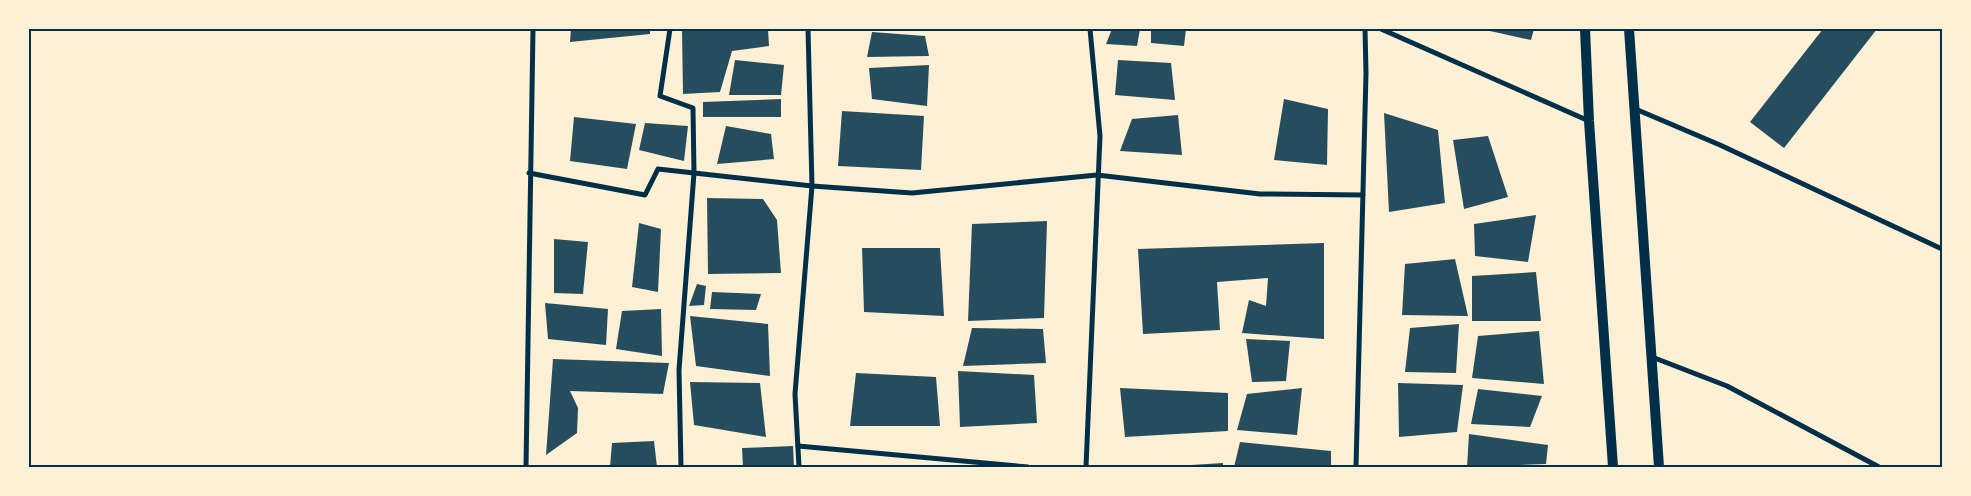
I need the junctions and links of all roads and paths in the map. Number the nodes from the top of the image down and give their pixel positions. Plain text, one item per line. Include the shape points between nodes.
1 (533, 29) edge
2 (670, 29) edge
3 (808, 29) edge
4 (1090, 29) edge
5 (1365, 29) edge
6 (1381, 29) edge
7 (1585, 29) edge
8 (1629, 29) edge
9 (1633, 108) junction
10 (1589, 121) junction
11 (529, 172) junction
12 (694, 173) junction
13 (1097, 175) junction
14 (812, 186) junction
15 (1363, 194) junction
16 (1942, 249) edge
17 (1652, 358) junction
18 (798, 446) junction
19 (526, 467) edge
20 (680, 467) edge
21 (799, 467) edge
22 (1028, 467) edge
23 (1086, 467) edge
24 (1356, 467) edge
25 (1613, 467) edge
26 (1658, 467) edge
27 (1880, 467) edge

1 - 11 street
2 - 12 street via 660,96 692,108
3 - 14 street
4 - 13 street via 1100,136
5 - 15 street
6 - 10 street
7 - 10 main road
8 - 9 main road
9 - 16 street
9 - 17 main road
10 - 25 main road
11 - 12 street via 645,195 658,169
11 - 19 street
12 - 14 street
12 - 20 street via 679,370
13 - 14 street via 912,193
13 - 15 street via 1260,194
13 - 23 street
14 - 18 street via 795,394
15 - 24 street
17 - 26 main road
17 - 27 street via 1727,386
18 - 21 street
18 - 22 street

